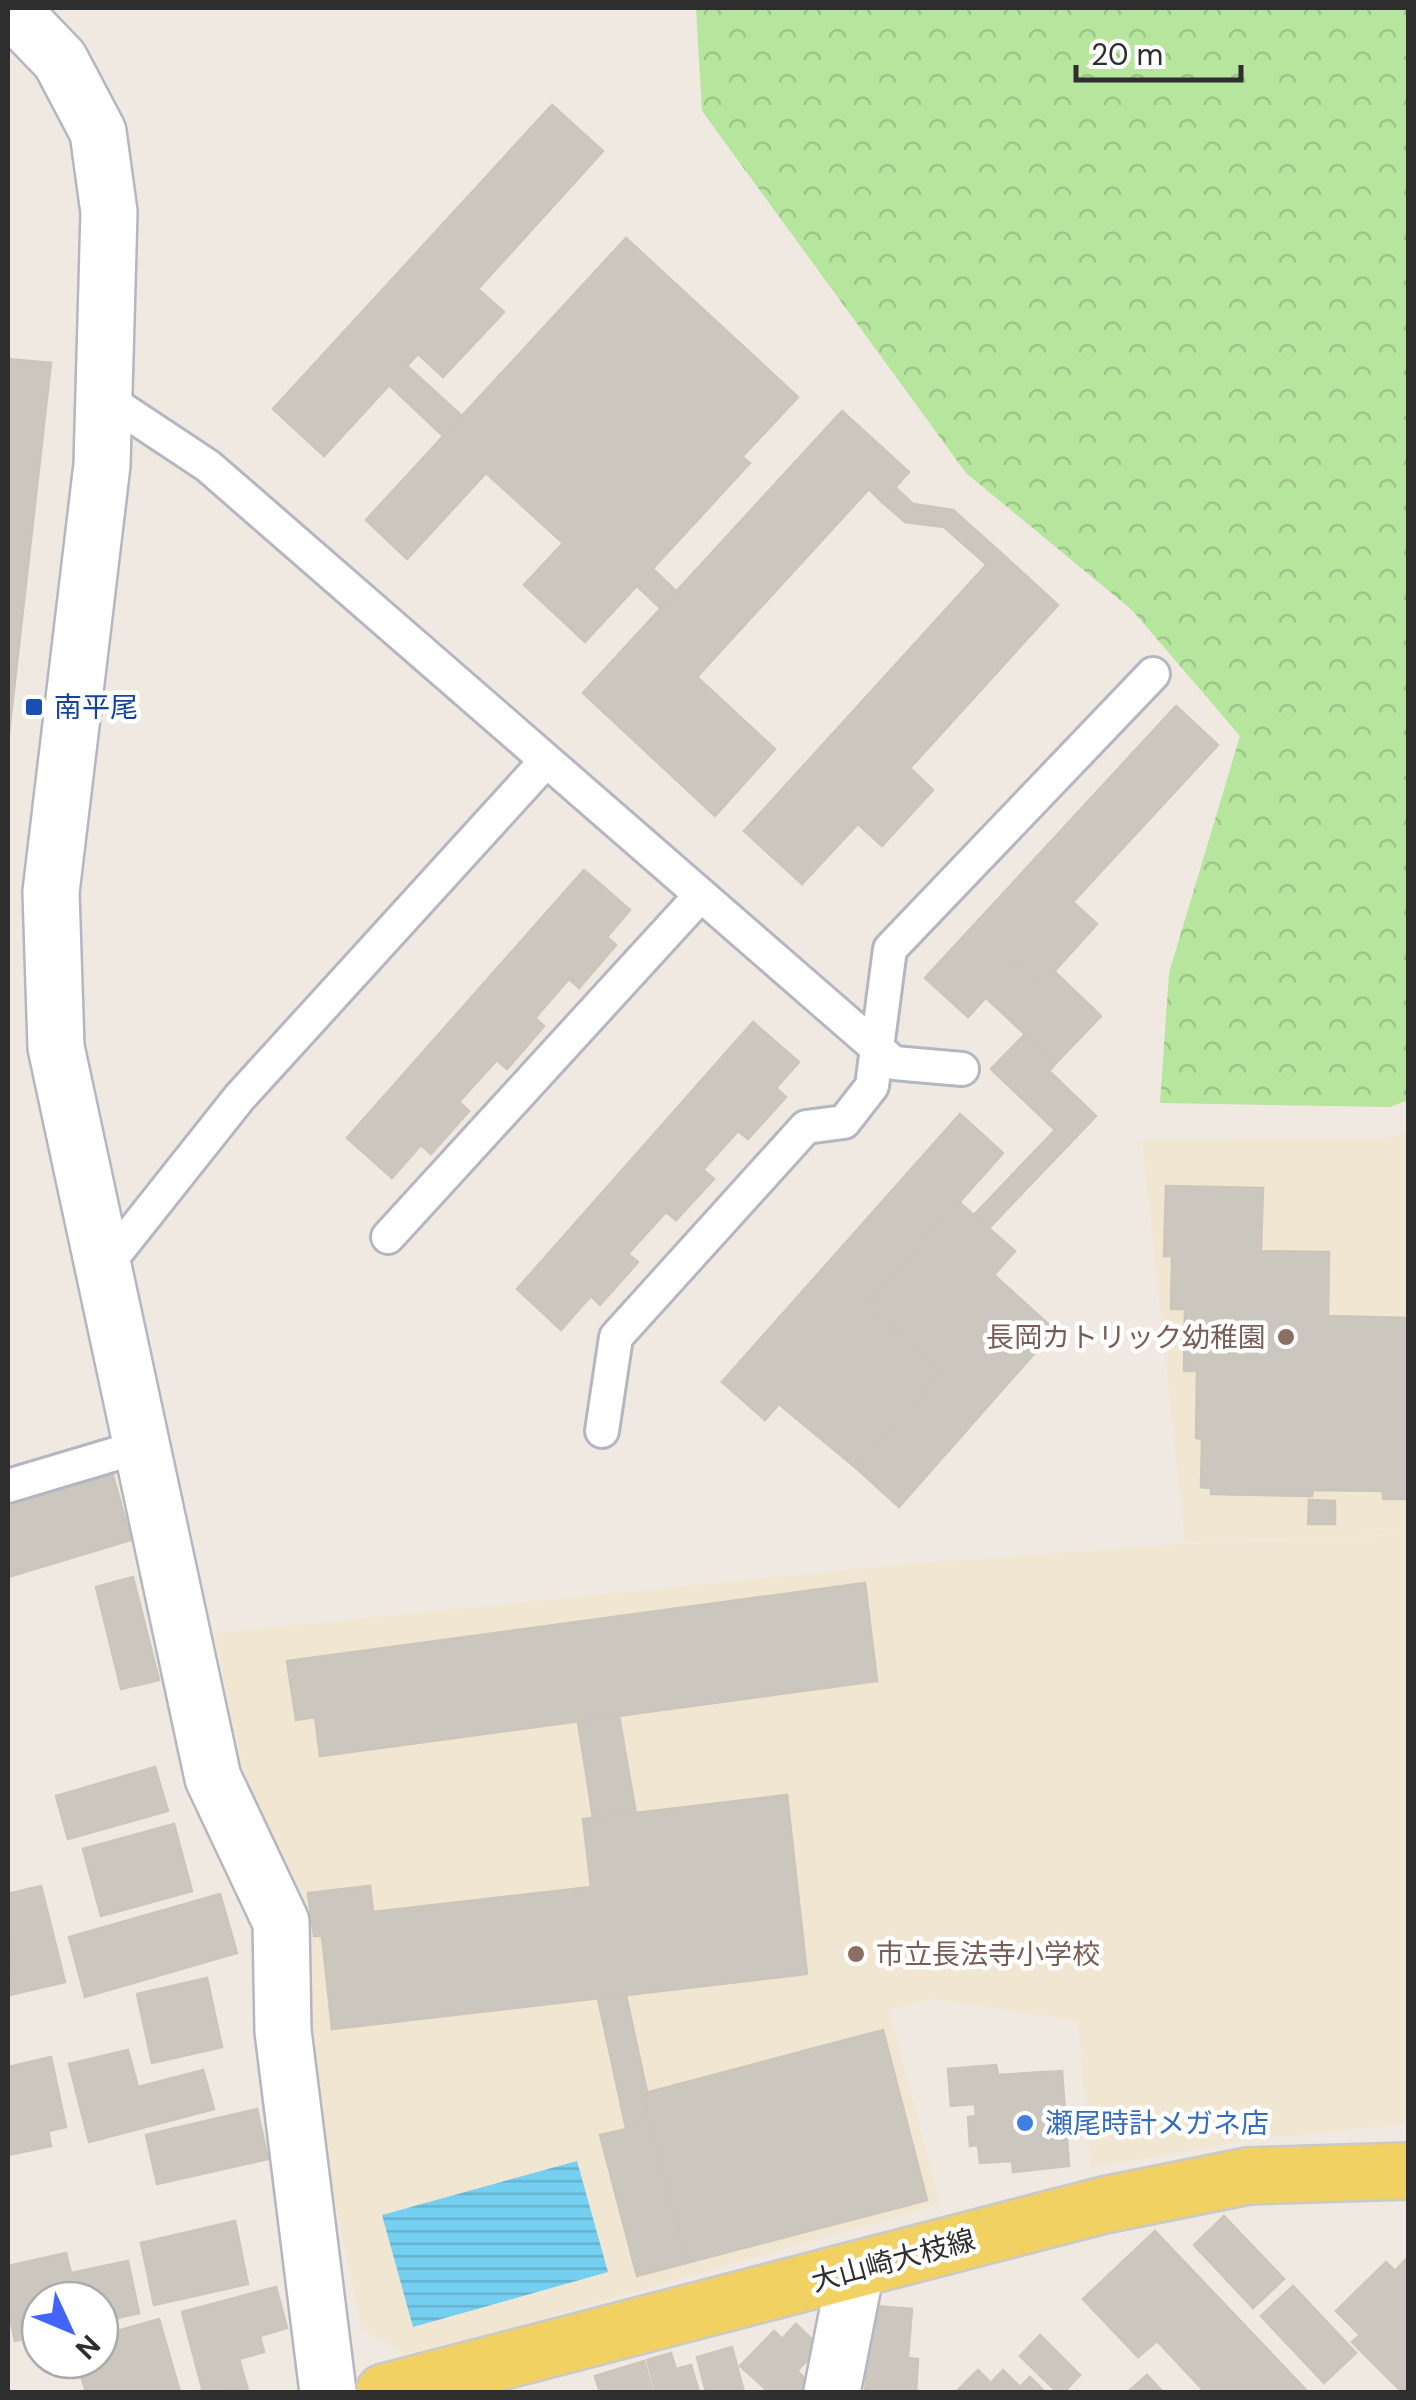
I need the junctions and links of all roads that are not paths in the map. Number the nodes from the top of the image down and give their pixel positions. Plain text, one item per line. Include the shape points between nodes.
1 (10, 8) edge
2 (104, 397) junction
3 (1153, 674) dead end
4 (545, 762) junction
5 (700, 896) junction
6 (877, 1049) junction
7 (962, 1069) dead end
8 (388, 1237) dead end
9 (104, 1268) junction
10 (602, 1431) dead end
11 (142, 1446) junction
12 (8, 1486) edge
13 (1408, 2171) edge
14 (856, 2270) junction
15 (328, 2392) edge
16 (384, 2392) edge
17 (832, 2392) edge

1 - 2 street via 60,60 98,132 109,212
2 - 4 lane via 208,466
2 - 9 street via 102,464 51,892 56,1047
3 - 6 lane via 890,949
4 - 5 lane
4 - 9 lane via 239,1098
5 - 6 lane
5 - 8 lane
6 - 7 lane via 894,1064
6 - 10 lane via 872,1086 844,1122 806,1127 616,1337
9 - 11 street
11 - 12 lane
11 - 15 street via 213,1778 281,1922 283,2031
13 - 14 main road, 大山崎大枝線 via 1248,2176 1104,2205
14 - 16 main road, 大山崎大枝線
14 - 17 street

